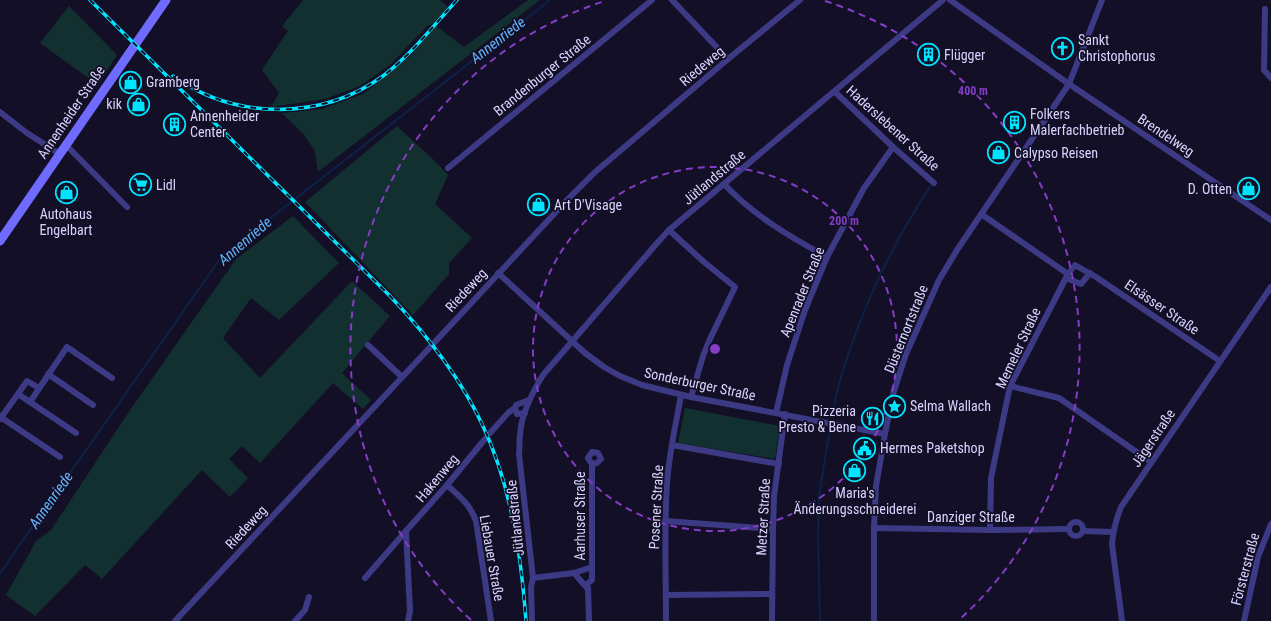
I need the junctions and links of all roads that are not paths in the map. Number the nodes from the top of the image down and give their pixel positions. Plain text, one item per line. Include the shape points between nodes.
1 (166, 0) edge
2 (652, 0) edge
3 (672, 0) edge
4 (800, 0) edge
5 (943, 0) edge
6 (950, 0) edge
7 (1102, 0) edge
8 (1265, 9) dead end
9 (728, 58) junction
10 (1271, 78) edge
11 (1069, 84) junction
12 (835, 92) junction
13 (0, 112) edge
14 (66, 145) junction
15 (893, 147) junction
16 (60, 154) junction
17 (448, 168) dead end
18 (934, 183) dead end
19 (724, 184) junction
20 (127, 207) dead end
21 (981, 214) junction
22 (1271, 220) edge
23 (670, 230) junction
24 (0, 241) edge
25 (827, 257) junction
26 (498, 273) junction
27 (1090, 273) junction
28 (1067, 276) junction
29 (1271, 286) edge
30 (572, 341) junction
31 (368, 345) dead end
32 (1220, 361) junction
33 (48, 374) junction
34 (402, 377) junction
35 (112, 378) dead end
36 (1010, 386) junction
37 (39, 388) junction
38 (18, 394) junction
39 (681, 395) junction
40 (691, 397) junction
41 (530, 400) junction
42 (30, 402) junction
43 (93, 404) dead end
44 (514, 408) junction
45 (525, 413) junction
46 (776, 413) junction
47 (785, 414) junction
48 (1, 418) edge
49 (490, 432) dead end
50 (76, 433) dead end
51 (885, 434) junction
52 (485, 439) dead end
53 (672, 445) junction
54 (60, 457) dead end
55 (1151, 462) junction
56 (592, 464) dead end
57 (779, 464) junction
58 (447, 485) junction
59 (666, 521) junction
60 (1271, 524) edge
61 (874, 528) junction
62 (773, 529) junction
63 (1068, 529) junction
64 (990, 530) junction
65 (406, 531) junction
66 (1083, 531) junction
67 (1113, 532) junction
68 (592, 567) junction
69 (574, 573) junction
70 (365, 578) dead end
71 (533, 578) junction
72 (588, 589) junction
73 (772, 594) junction
74 (666, 595) junction
75 (309, 597) dead end
76 (175, 621) edge
77 (295, 621) edge
78 (408, 621) edge
79 (491, 621) edge
80 (532, 621) edge
81 (590, 621) edge
82 (666, 621) edge
83 (772, 621) edge
84 (874, 621) edge
85 (1122, 621) edge
86 (1244, 621) edge

1 - 14 street, Annenheider Straße
2 - 17 street, Brandenburger Straße
3 - 9 street
4 - 9 street, Riedeweg
5 - 12 street, Jütlandstraße
6 - 11 street, Brendelweg
7 - 11 street, Düsternortstraße
8 - 10 street via 1264,70
9 - 26 street, Riedeweg via 594,173
11 - 21 street, Düsternortstraße
11 - 22 street, Brendelweg
12 - 15 street, Haderslebener Straße
12 - 19 street, Jütlandstraße
13 - 16 street
14 - 16 street, Annenheider Straße
14 - 20 street
15 - 18 street, Haderslebener Straße
15 - 25 street, Apenrader Straße via 864,188
16 - 24 street, Annenheider Straße
19 - 23 street, Jütlandstraße
19 - 25 street via 736,197 795,240
21 - 28 street
21 - 51 street, Düsternortstraße via 939,280 906,354 893,394
23 - 30 street, Jütlandstraße
23 - 40 street via 735,287 703,356
25 - 46 street, Apenrader Straße via 805,310 787,365
26 - 30 street, Sonderburger Straße
26 - 34 street, Riedeweg
27 - 28 street, Elsässer Straße via 1075,266
27 - 28 street via 1081,284
27 - 32 street, Elsässer Straße
28 - 36 street, Memeler Straße
29 - 32 street, Jägerstraße
30 - 39 street, Sonderburger Straße via 604,367 620,376 642,385
30 - 41 street, Jütlandstraße via 543,375
31 - 34 street
32 - 55 street, Jägerstraße
33 - 35 street via 67,347
33 - 37 street
33 - 43 street
34 - 76 street, Riedeweg
36 - 55 street via 1059,398
36 - 64 street, Memeler Straße via 991,478
37 - 38 street via 27,381
37 - 42 street
38 - 42 street
38 - 48 street
39 - 40 street, Sonderburger Straße
39 - 53 street, Posener Straße
40 - 46 street, Sonderburger Straße
41 - 44 street via 516,404
41 - 45 street, Jütlandstraße
42 - 50 street
44 - 45 street via 517,414
44 - 49 street
45 - 71 street, Jütlandstraße via 519,436
46 - 47 street, Sonderburger Straße
47 - 51 street, Sonderburger Straße
47 - 57 street, Metzer Straße
48 - 54 street
51 - 61 street, Düsternortstraße via 876,486
52 - 58 street, Hakenweg
53 - 57 street
53 - 59 street, Posener Straße via 667,482
55 - 67 street, Jägerstraße via 1121,507
56 - 68 street, Aarhuser Straße
57 - 62 street, Metzer Straße via 774,496
58 - 65 street, Hakenweg
58 - 79 street, Liebauer Straße via 466,502 476,521
59 - 62 street
59 - 74 street, Posener Straße
60 - 86 street, Försterstraße via 1258,556
61 - 64 street, Danziger Straße
61 - 84 street, Düsternortstraße
62 - 73 street, Metzer Straße
63 - 64 street, Danziger Straße
63 - 66 street, Danziger Straße via 1074,536
63 - 66 street, Danziger Straße via 1076,522 1080,523
65 - 70 street, Hakenweg
65 - 78 street via 410,611
66 - 67 street, Danziger Straße
67 - 85 street, Jägerstraße via 1113,554
68 - 69 street, Aarhuser Straße
68 - 72 street, Aarhuser Straße via 592,580 588,584
69 - 71 street, Aarhuser Straße
69 - 72 street, Aarhuser Straße
71 - 80 street, Jütlandstraße
72 - 81 street, Aarhuser Straße
73 - 74 street
73 - 83 street, Metzer Straße
74 - 82 street, Posener Straße
75 - 77 street via 305,610

